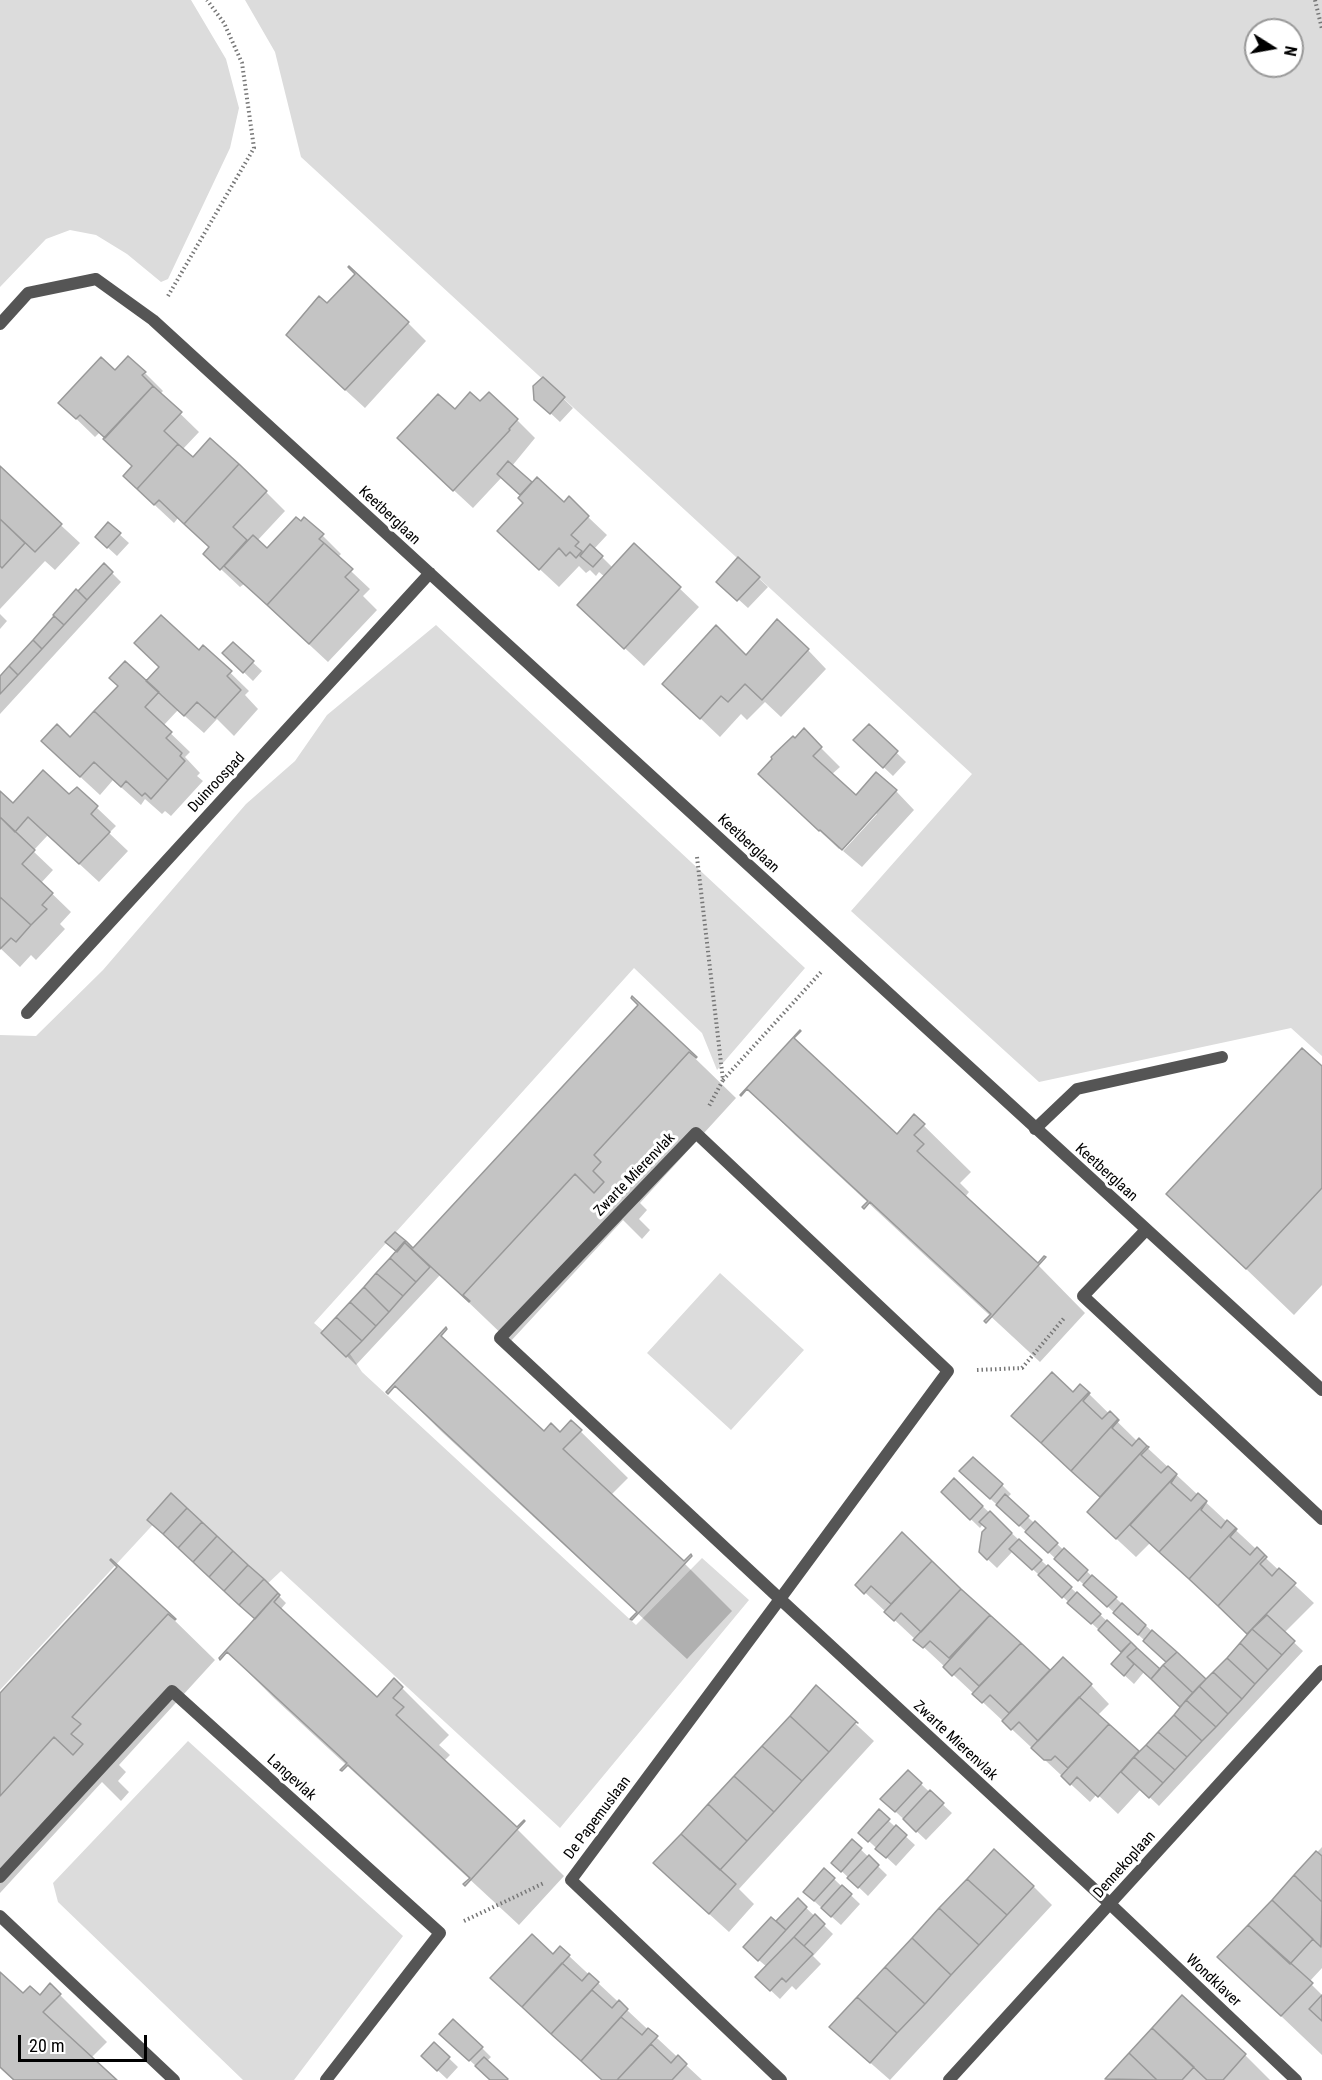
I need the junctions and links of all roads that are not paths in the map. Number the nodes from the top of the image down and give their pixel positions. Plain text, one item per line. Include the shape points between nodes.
1 (0, 324) edge
2 (430, 573) junction
3 (27, 1013) dead end
4 (1222, 1057) dead end
5 (1035, 1129) junction
6 (1146, 1230) junction
7 (1322, 1390) edge
8 (1322, 1519) edge
9 (780, 1599) junction
10 (1322, 1671) edge
11 (0, 1877) edge
12 (1110, 1904) junction
13 (0, 1917) edge
14 (174, 2080) edge
15 (326, 2080) edge
16 (781, 2080) edge
17 (949, 2080) edge
18 (1296, 2080) edge

1 - 2 street, Keetberglaan via 28,294 96,279 153,320
2 - 3 street, Duinroospad
2 - 5 street, Keetberglaan
4 - 5 street via 1077,1089
5 - 6 street, Keetberglaan
6 - 7 street, Keetberglaan
6 - 8 street via 1083,1296
9 - 9 street, Zwarte Mierenvlak via 948,1371 696,1133 500,1338
9 - 12 street, Zwarte Mierenvlak
9 - 16 street, De Papemuslaan via 571,1880
10 - 12 street, Dennekoplaan
11 - 15 street, Langevlak via 172,1691 440,1933
12 - 17 street, Dennekoplaan
12 - 18 street, Wondklaver
13 - 14 street

